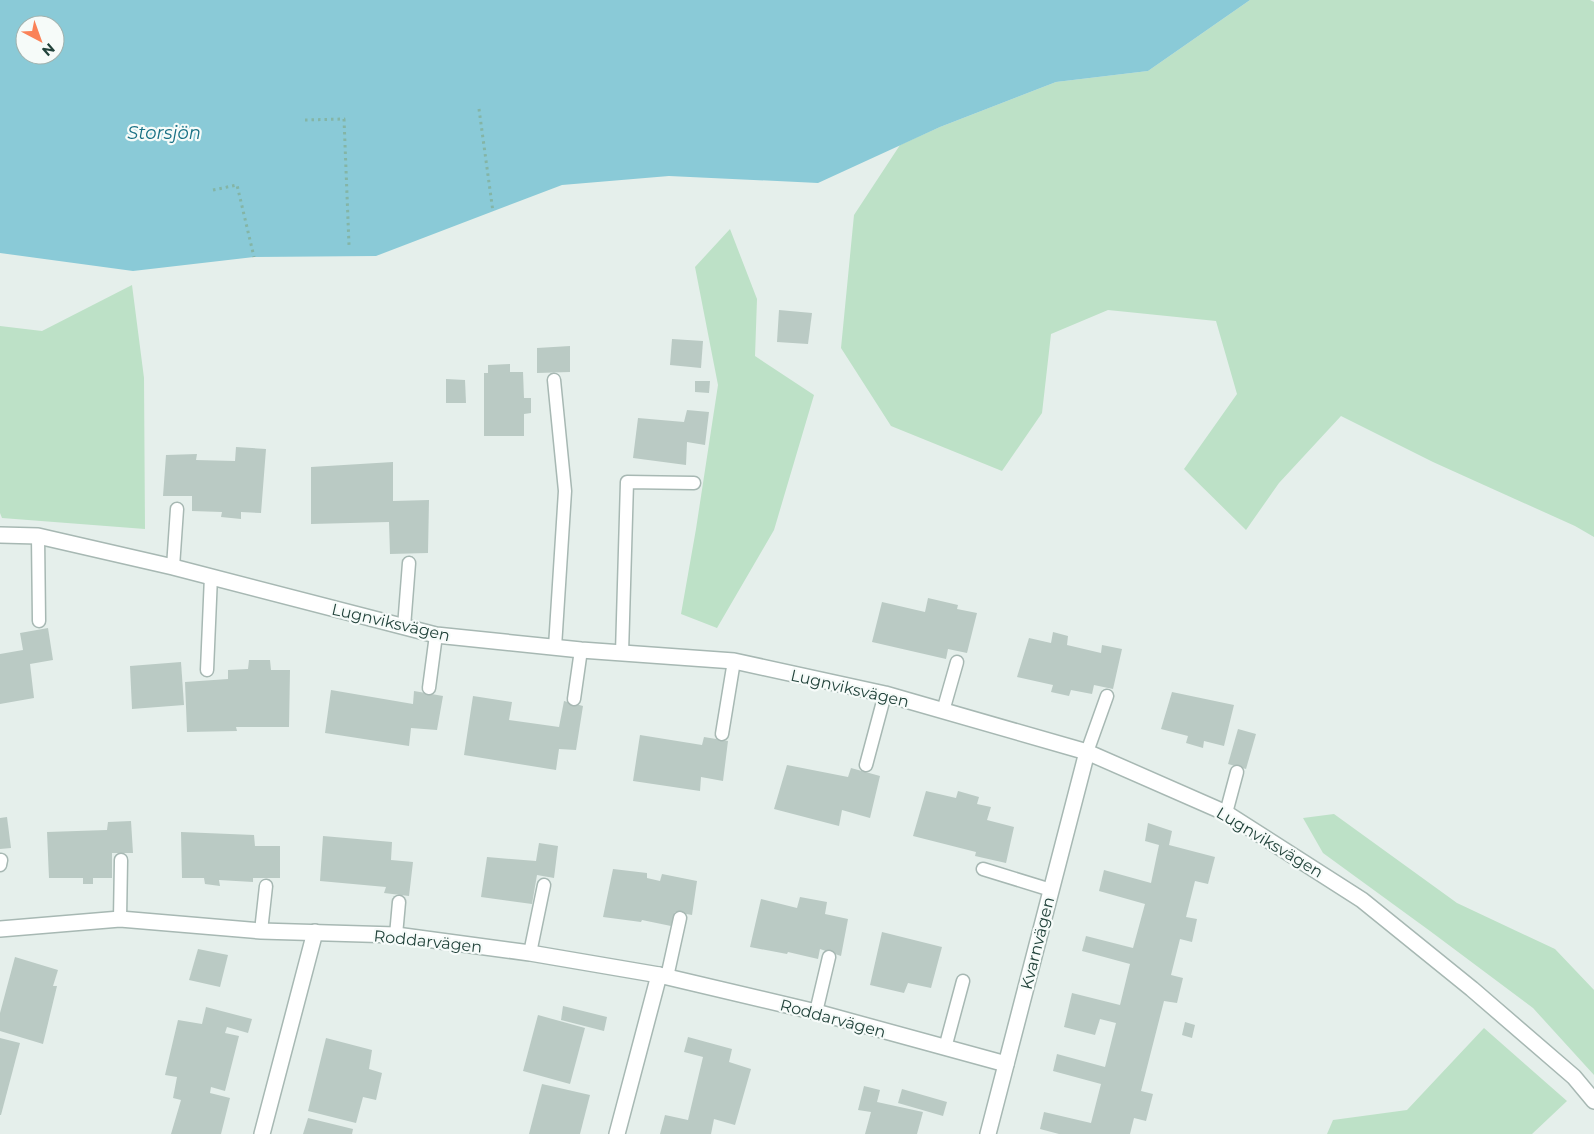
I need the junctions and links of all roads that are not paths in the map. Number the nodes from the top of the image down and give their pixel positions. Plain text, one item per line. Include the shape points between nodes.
1 (554, 380) dead end
2 (694, 483) dead end
3 (177, 509) dead end
4 (0, 535) edge
5 (38, 536) junction
6 (409, 563) dead end
7 (173, 567) junction
8 (211, 576) junction
9 (39, 621) dead end
10 (404, 627) junction
11 (436, 635) junction
12 (555, 648) junction
13 (581, 650) junction
14 (622, 653) junction
15 (734, 662) junction
16 (957, 662) dead end
17 (207, 670) dead end
18 (429, 688) dead end
19 (885, 694) junction
20 (1107, 696) dead end
21 (574, 699) dead end
22 (943, 711) junction
23 (722, 734) dead end
24 (1087, 752) junction
25 (866, 765) dead end
26 (1237, 772) dead end
27 (1226, 813) junction
28 (122, 860) dead end
29 (983, 869) dead end
30 (544, 885) dead end
31 (266, 886) dead end
32 (1051, 890) junction
33 (399, 902) dead end
34 (680, 918) dead end
35 (120, 919) junction
36 (0, 929) edge
37 (261, 931) junction
38 (315, 932) junction
39 (396, 935) junction
40 (530, 953) junction
41 (829, 957) dead end
42 (663, 976) junction
43 (963, 981) dead end
44 (816, 1012) junction
45 (945, 1048) junction
46 (1006, 1064) junction
47 (1594, 1101) edge
48 (262, 1134) edge
49 (617, 1134) edge
50 (988, 1134) edge

1 - 12 lane via 565,491
2 - 14 lane via 627,482
3 - 7 lane
4 - 5 street, Lugnviksvägen
5 - 7 street, Lugnviksvägen
5 - 9 lane
6 - 10 lane
7 - 8 street, Lugnviksvägen
8 - 10 street, Lugnviksvägen
8 - 17 lane
10 - 11 street, Lugnviksvägen
11 - 12 street, Lugnviksvägen
11 - 18 lane
12 - 13 street, Lugnviksvägen
13 - 14 street, Lugnviksvägen
13 - 21 lane
14 - 15 street, Lugnviksvägen
15 - 19 street, Lugnviksvägen
15 - 23 lane
16 - 22 lane
19 - 22 street, Lugnviksvägen
19 - 25 lane
20 - 24 lane
22 - 24 street, Lugnviksvägen
24 - 27 street, Lugnviksvägen
24 - 32 street, Kvarnvägen
26 - 27 lane
27 - 47 street, Lugnviksvägen via 1362,900 1567,1071
28 - 35 lane
29 - 32 lane
30 - 40 lane
31 - 37 lane
32 - 46 street, Kvarnvägen
33 - 39 lane
34 - 42 lane
35 - 36 street, Roddarvägen
35 - 37 street, Roddarvägen
37 - 38 street, Roddarvägen
38 - 39 street, Roddarvägen
38 - 48 street
39 - 40 street, Roddarvägen
40 - 42 street, Roddarvägen
41 - 44 lane
42 - 44 street, Roddarvägen
42 - 49 street
43 - 45 lane
44 - 45 street, Roddarvägen
45 - 46 street, Roddarvägen
46 - 50 street, Kvarnvägen

